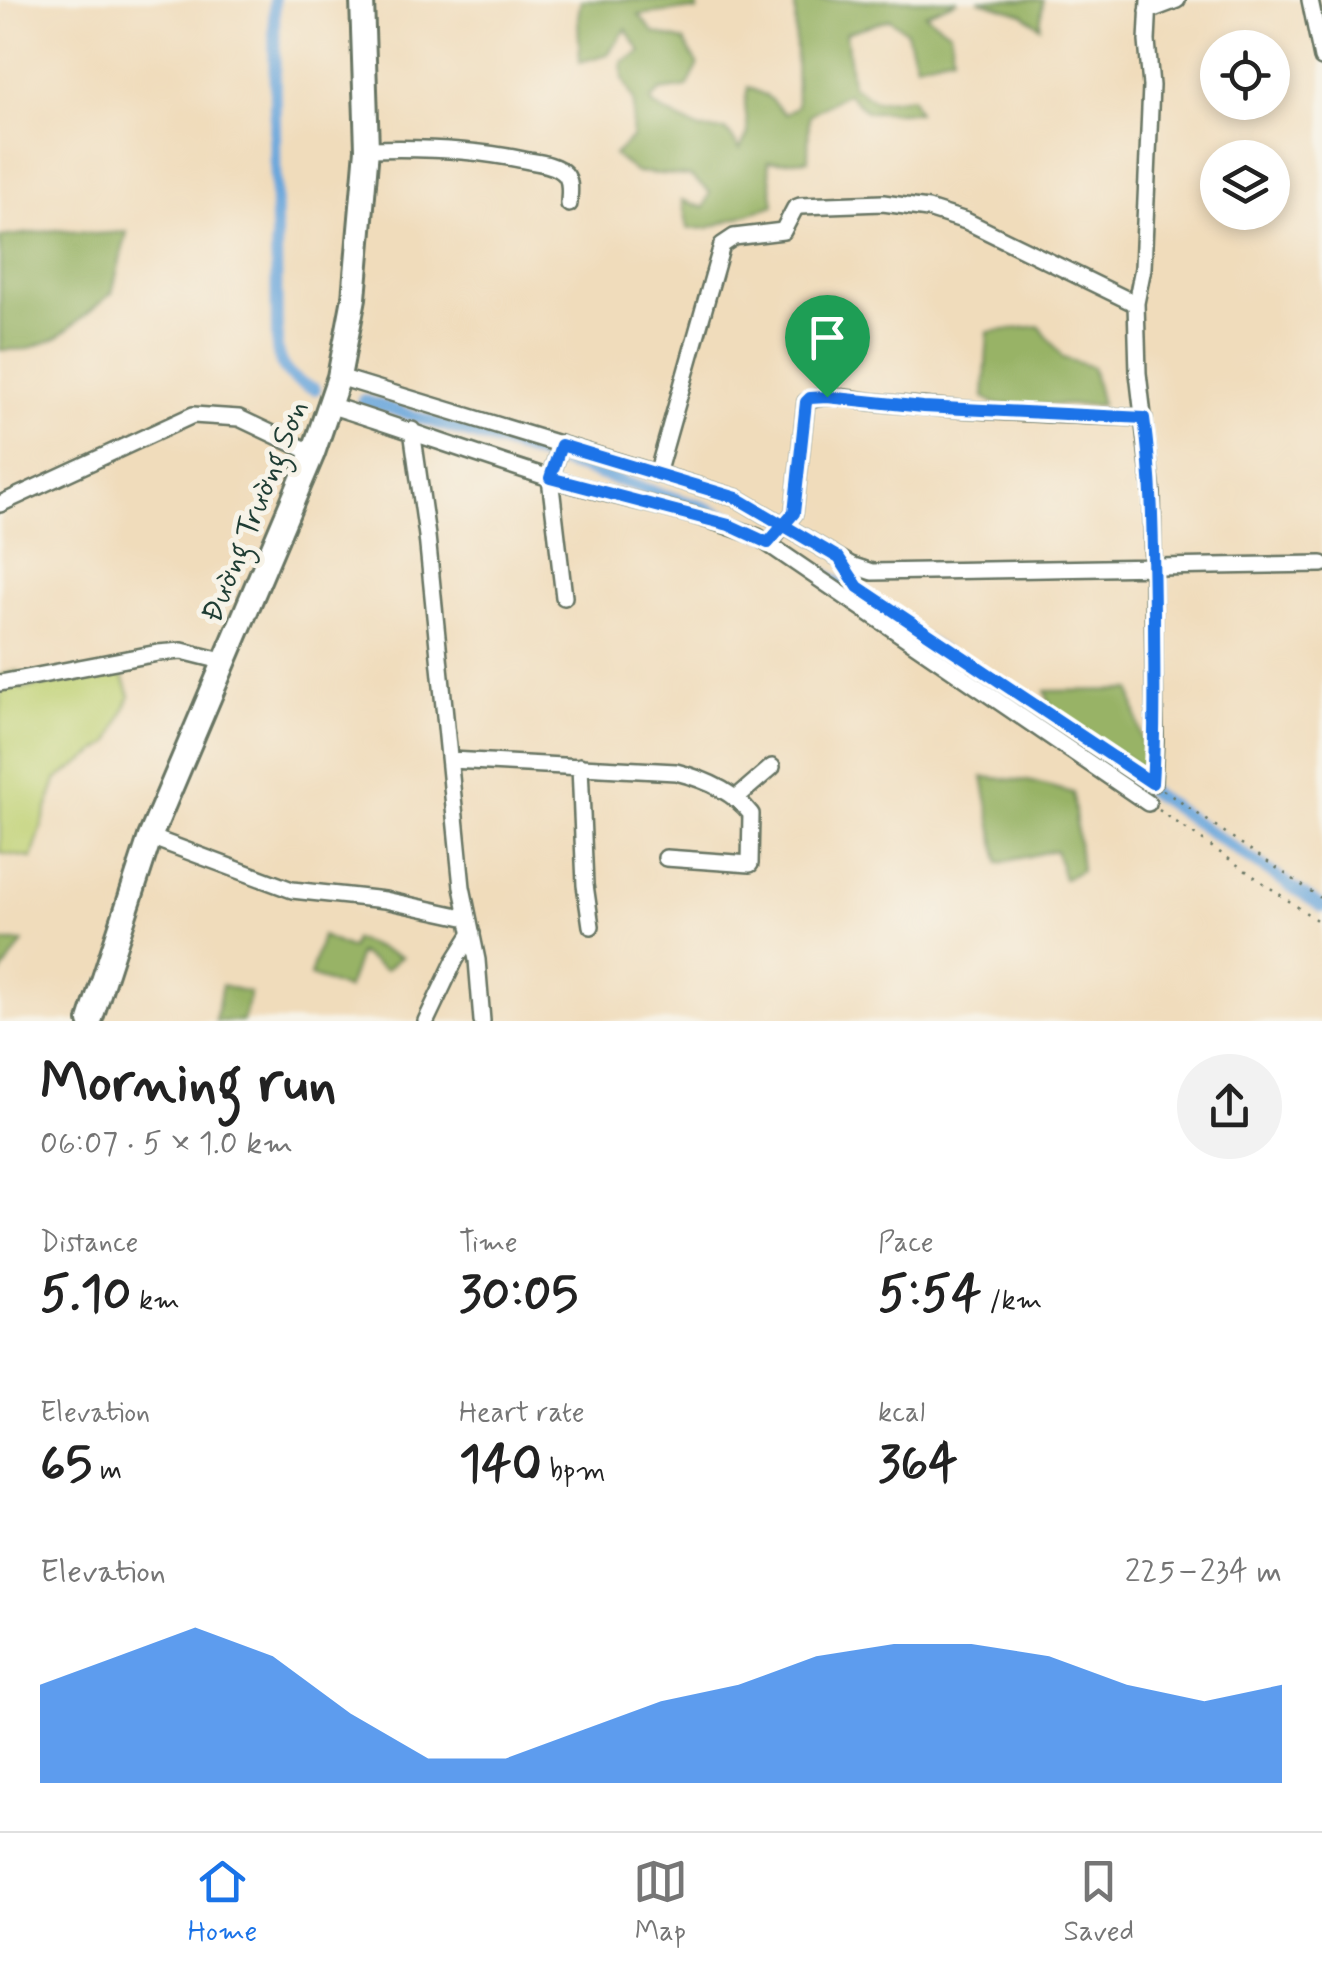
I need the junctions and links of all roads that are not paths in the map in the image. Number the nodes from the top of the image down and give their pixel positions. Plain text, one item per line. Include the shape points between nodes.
1 (362, 0) edge
2 (1177, 0) edge
3 (1149, 5) edge
4 (1314, 6) edge
5 (1322, 58) edge
6 (367, 149) junction
7 (570, 204) dead end
8 (1136, 304) junction
9 (340, 377) junction
10 (329, 405) junction
11 (1144, 418) junction
12 (412, 430) junction
13 (561, 445) junction
14 (313, 453) junction
15 (657, 474) junction
16 (550, 478) junction
17 (0, 504) edge
18 (784, 525) junction
19 (768, 543) junction
20 (1322, 564) edge
21 (1154, 566) junction
22 (564, 597) dead end
23 (226, 662) junction
24 (0, 683) edge
25 (451, 760) junction
26 (580, 766) junction
27 (772, 767) dead end
28 (1152, 783) road end
29 (736, 798) junction
30 (1148, 803) road end
31 (150, 837) junction
32 (666, 858) dead end
33 (470, 926) junction
34 (591, 926) dead end
35 (90, 1021) edge
36 (426, 1021) edge
37 (482, 1021) edge

1 - 6 highway, Đường Trường Sơn
2 - 3 street
3 - 8 street via 1151,86
4 - 5 street
6 - 7 street via 479,152 543,164 566,175
6 - 9 highway, Đường Trường Sơn
8 - 11 street
8 - 15 street via 928,208 800,206 783,231 734,237 722,245
9 - 10 highway, Đường Trường Sơn
9 - 13 street
10 - 12 street
10 - 14 highway, Đường Trường Sơn
11 - 18 street via 810,398 794,513
11 - 21 street
12 - 16 street
12 - 25 street
13 - 15 street
13 - 16 street
14 - 17 street via 239,418 194,415
14 - 23 highway, Đường Trường Sơn
15 - 18 street via 737,498
16 - 19 street via 729,525
16 - 22 street
18 - 19 street
18 - 21 street via 872,572
19 - 30 street
20 - 21 street
21 - 28 street
23 - 24 street via 158,652
23 - 31 highway, Đường Trường Sơn
25 - 26 street
25 - 33 street
26 - 29 street via 676,772
26 - 34 street
27 - 29 street
29 - 32 street via 750,814 750,864
31 - 33 street via 292,890 386,900
31 - 35 highway, Đường Trường Sơn
33 - 36 street
33 - 37 street

